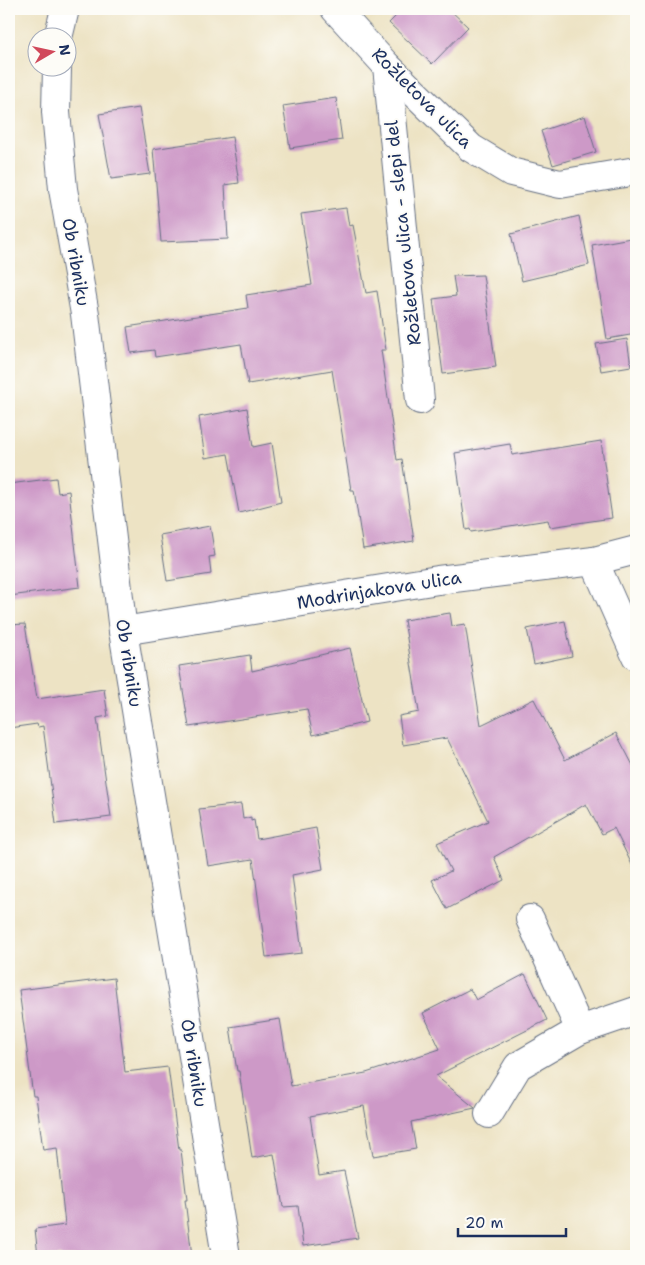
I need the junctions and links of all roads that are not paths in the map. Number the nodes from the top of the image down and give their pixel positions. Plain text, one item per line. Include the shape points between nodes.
1 (65, 9) edge
2 (335, 9) edge
3 (60, 28) edge
4 (387, 66) junction
5 (57, 78) edge
6 (636, 171) edge
7 (420, 400) dead end
8 (636, 550) edge
9 (594, 561) junction
10 (123, 631) junction
11 (636, 656) edge
12 (530, 919) dead end
13 (636, 1011) edge
14 (580, 1030) junction
15 (489, 1114) dead end
16 (226, 1256) edge

1 - 3 street
2 - 4 street, Rožletova ulica
4 - 6 street, Rožletova ulica via 471,148 512,172 560,184
4 - 7 street, Rožletova ulica - slepi del
5 - 10 street, Ob ribniku via 56,112 63,189 85,314
8 - 9 street, Modrinjakova ulica
9 - 10 street, Modrinjakova ulica via 438,580
9 - 11 street
10 - 16 street, Ob ribniku
12 - 14 street
13 - 14 street
14 - 15 street via 518,1066

